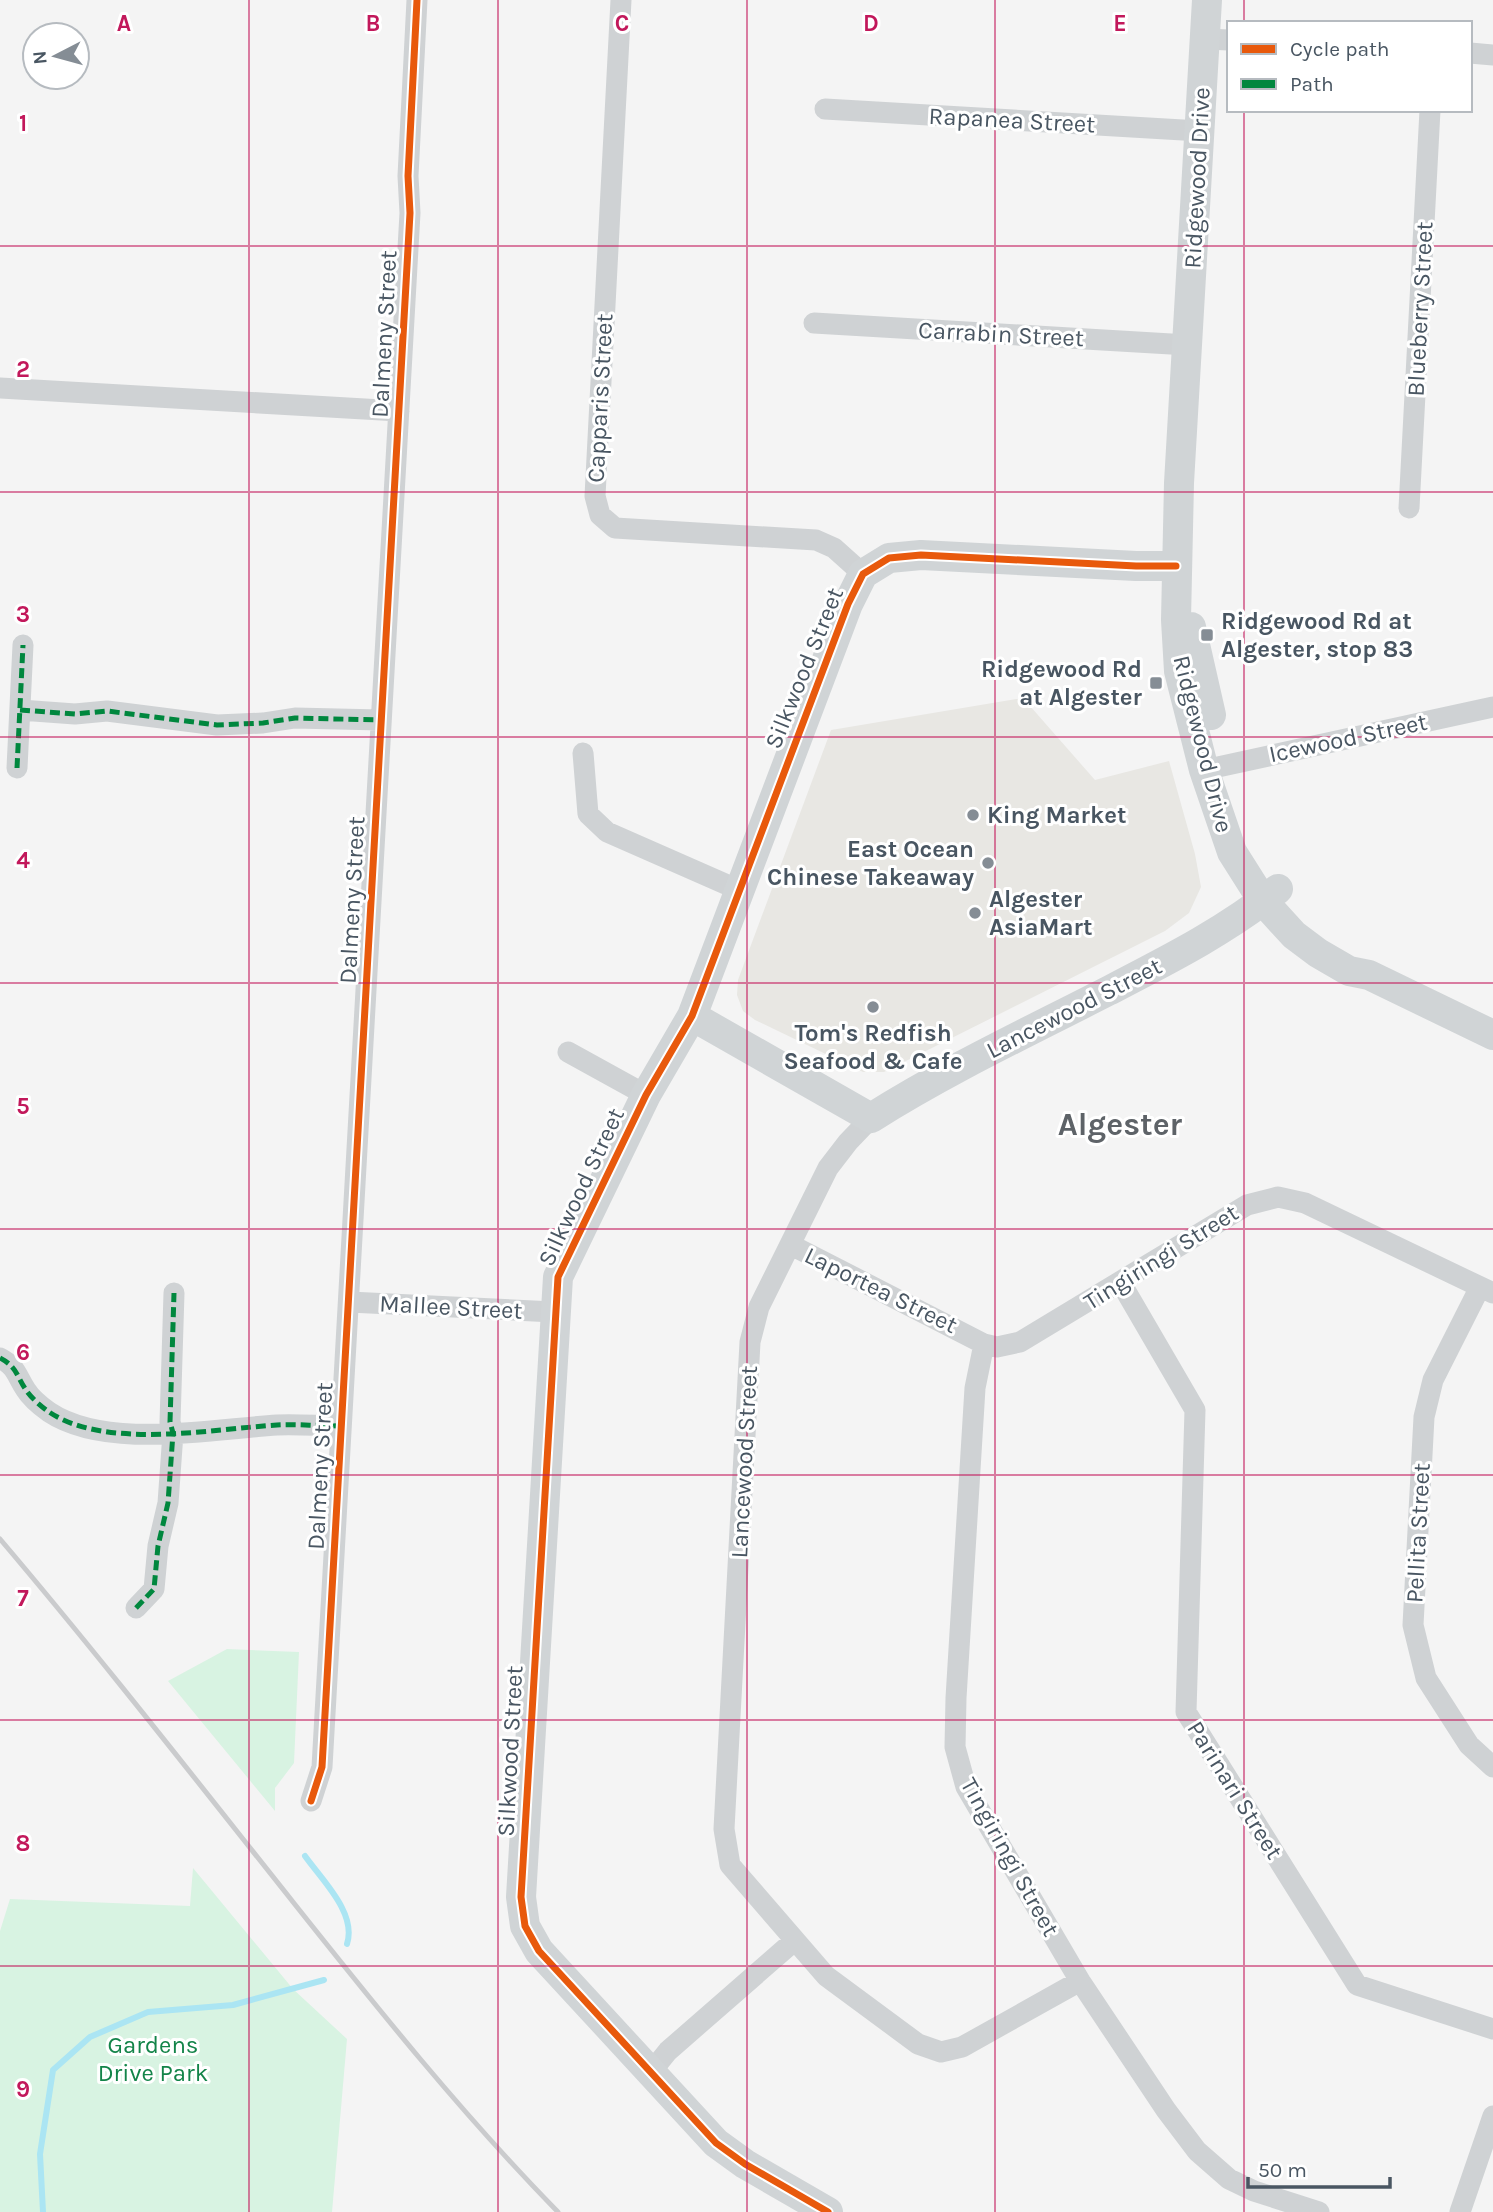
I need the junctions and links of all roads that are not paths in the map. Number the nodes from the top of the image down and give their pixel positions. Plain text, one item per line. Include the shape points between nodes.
1 (417, 0) edge
2 (621, 0) edge
3 (1207, 0) edge
4 (1217, 39) edge
5 (1472, 53) edge
6 (1493, 55) edge
7 (825, 109) dead end
8 (1430, 112) edge
9 (1199, 131) junction
10 (814, 323) dead end
11 (1188, 345) junction
12 (0, 388) edge
13 (399, 411) junction
14 (1409, 508) dead end
15 (1176, 566) junction
16 (863, 575) junction
17 (23, 645) dead end
18 (1493, 707) edge
19 (20, 710) junction
20 (381, 720) junction
21 (583, 752) dead end
22 (1213, 767) junction
23 (17, 768) dead end
24 (739, 890) junction
25 (1270, 895) junction
26 (692, 1016) junction
27 (1493, 1035) edge
28 (568, 1052) dead end
29 (646, 1095) junction
30 (871, 1118) junction
31 (791, 1245) junction
32 (1121, 1283) junction
33 (1487, 1290) edge
34 (174, 1293) dead end
35 (349, 1302) junction
36 (554, 1312) junction
37 (978, 1340) junction
38 (0, 1358) edge
39 (341, 1426) junction
40 (173, 1433) junction
41 (136, 1608) dead end
42 (1493, 1767) edge
43 (311, 1801) dead end
44 (794, 1941) junction
45 (1080, 1981) junction
46 (1493, 2029) edge
47 (651, 2072) junction
48 (1493, 2116) edge
49 (828, 2212) edge
50 (1319, 2212) edge
51 (1460, 2212) edge

1 - 13 street, Dalmeny Street
2 - 16 street, Capparis Street via 595,496 600,515 615,528 816,540 834,548
3 - 4 street, Ridgewood Drive
4 - 9 street, Ridgewood Drive
5 - 6 street
7 - 9 street, Rapanea Street
8 - 14 street, Blueberry Street
9 - 11 street, Ridgewood Drive
10 - 11 street, Carrabin Street
11 - 15 street, Ridgewood Drive
12 - 13 street
13 - 20 street, Dalmeny Street
15 - 16 street, Silkwood Street via 920,555 889,558
15 - 22 street, Ridgewood Drive via 1179,671
16 - 24 street, Silkwood Street
17 - 19 street
18 - 22 street, Icewood Street
19 - 20 street via 107,711 217,725 295,718
19 - 23 street
20 - 35 street, Dalmeny Street
21 - 24 street via 588,814 607,832
22 - 25 street, Ridgewood Drive via 1232,852
24 - 26 street, Silkwood Street
25 - 27 street, Ridgewood Drive via 1280,922 1318,953
25 - 30 street, Lancewood Street via 1161,964 942,1076
26 - 29 street, Silkwood Street
26 - 30 street
28 - 29 street
29 - 36 street, Silkwood Street via 558,1277
30 - 31 street, Lancewood Street via 828,1168
31 - 37 street, Laportea Street
31 - 44 street, Lancewood Street via 759,1307 750,1342 724,1829 730,1865
32 - 33 street, Tingiringi Street via 1247,1205 1278,1197 1305,1203
32 - 37 street, Tingiringi Street via 1020,1342 997,1347
32 - 46 street, Parinari Street via 1195,1410 1186,1712 1357,1985
33 - 42 street, Pellita Street via 1433,1380 1424,1417 1413,1625 1426,1678 1469,1745
34 - 40 street
35 - 36 street, Mallee Street
35 - 39 street, Dalmeny Street
36 - 47 street, Silkwood Street via 524,1926 539,1951
37 - 45 street, Tingiringi Street via 954,1747 966,1787
38 - 40 street via 13,1365 27,1392 50,1412 87,1430
39 - 40 street via 279,1425
39 - 43 street, Dalmeny Street via 322,1767
40 - 41 street via 154,1589
44 - 45 street, Lancewood Street via 850,1996 918,2044 941,2052 962,2047
44 - 47 street via 668,2051
45 - 50 street, Tingiringi Street via 1197,2151 1229,2179
47 - 49 street, Silkwood Street via 716,2143
48 - 51 street

